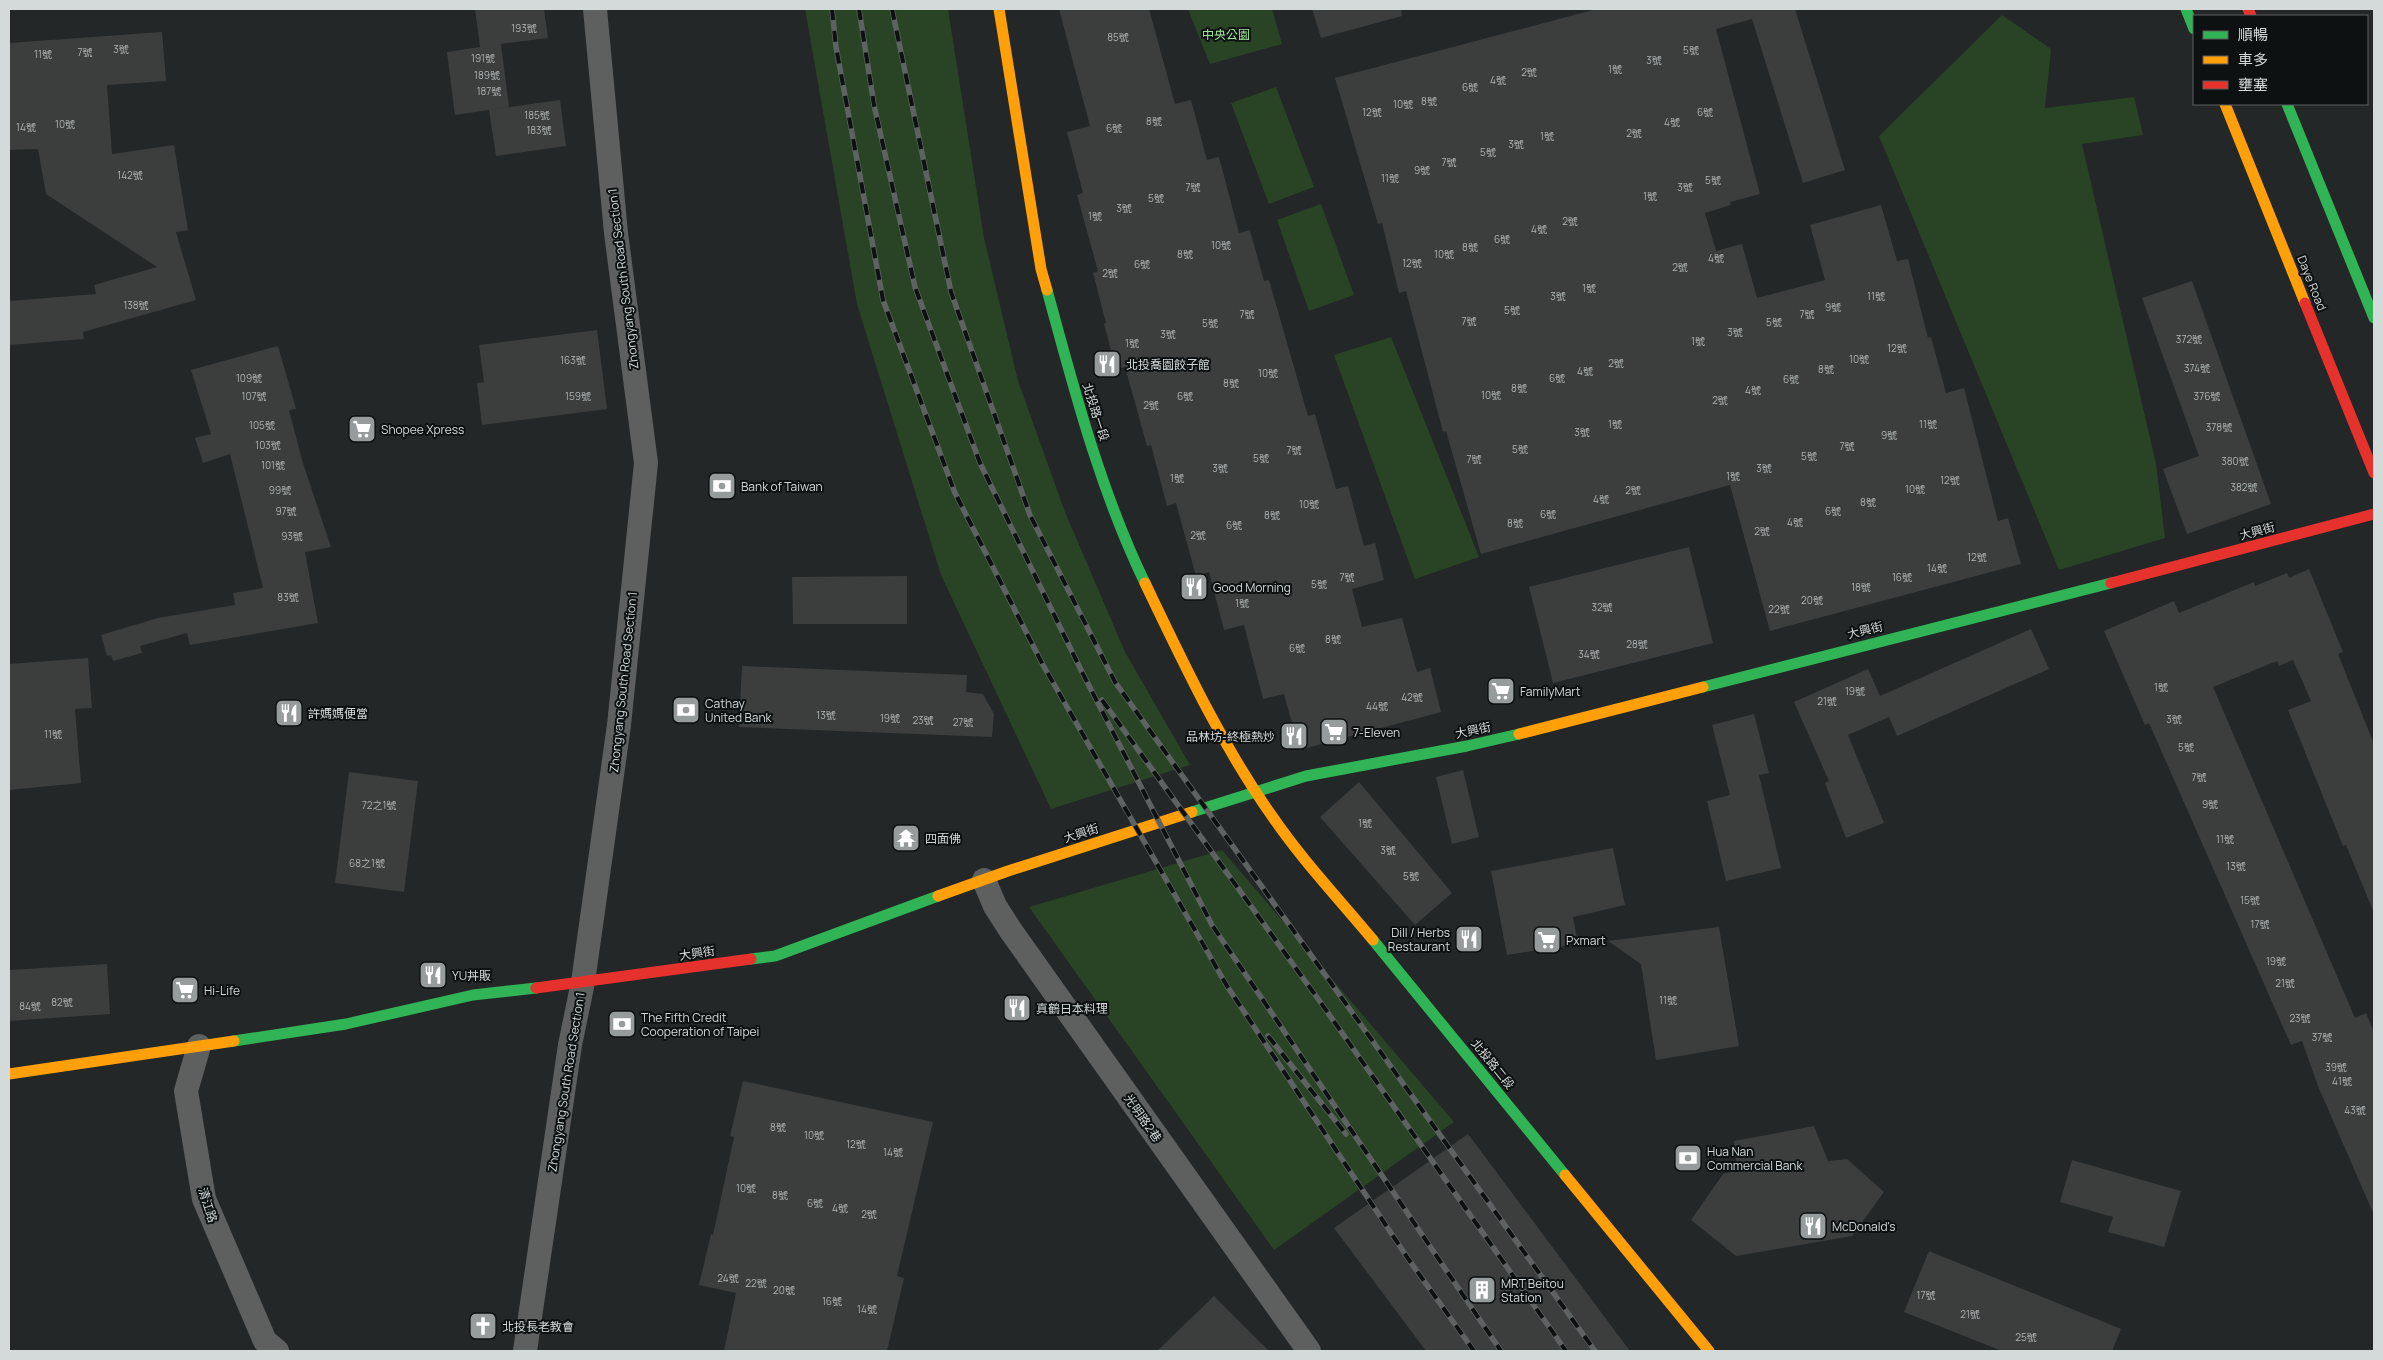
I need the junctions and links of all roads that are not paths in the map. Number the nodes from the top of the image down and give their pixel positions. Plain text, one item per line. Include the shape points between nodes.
1 (595, 9) edge
2 (999, 9) edge
3 (2186, 9) edge
4 (2193, 26) edge
5 (2225, 105) edge
6 (2287, 105) edge
7 (2374, 318) edge
8 (2374, 472) edge
9 (2374, 514) edge
10 (1257, 793) junction
11 (984, 880) junction
12 (583, 982) junction
13 (199, 1046) junction
14 (9, 1074) edge
15 (268, 1348) edge
16 (525, 1351) edge
17 (1309, 1351) edge
18 (1709, 1351) edge

1 - 12 street, Zhongyang South Road Section 1 via 616,233 646,463 619,726
2 - 10 street, 北投路一段 via 1041,268 1076,396 1123,538 1186,669
3 - 4 street
5 - 8 street, Daye Road
6 - 7 street
9 - 10 street, 大興街 via 1561,724 1467,746 1306,776
10 - 11 street, 大興街
10 - 18 street, 北投路二段 via 1272,817
11 - 12 street, 大興街 via 774,956
11 - 17 street, 光明路2巷 via 1011,932
12 - 13 street, 大興街 via 473,995 346,1024
12 - 16 street, Zhongyang South Road Section 1 via 570,1045
13 - 14 street, 大興街
13 - 15 street, 清江路 via 186,1091 204,1199

